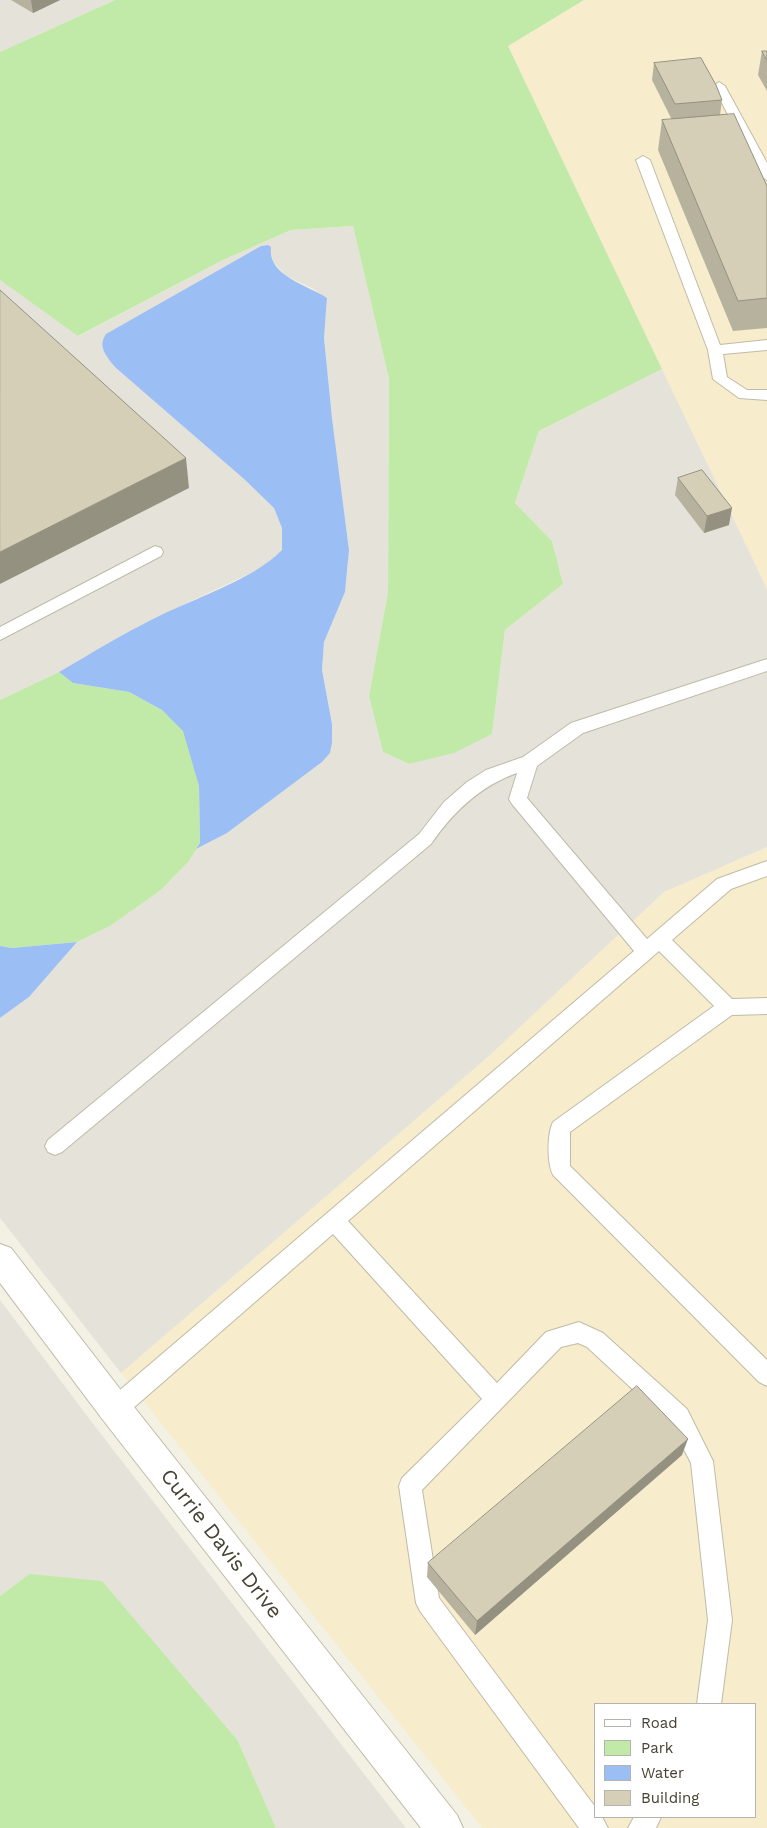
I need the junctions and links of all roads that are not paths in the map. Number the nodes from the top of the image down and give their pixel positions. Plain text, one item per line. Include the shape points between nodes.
1 (719, 86) edge
2 (643, 160) dead end
3 (767, 176) edge
4 (767, 345) edge
5 (715, 350) junction
6 (767, 395) edge
7 (155, 552) dead end
8 (0, 634) edge
9 (767, 665) edge
10 (529, 762) junction
11 (767, 868) edge
12 (653, 946) junction
13 (767, 1006) edge
14 (728, 1007) junction
15 (55, 1146) dead end
16 (334, 1220) junction
17 (0, 1258) edge
18 (767, 1375) edge
19 (497, 1399) junction
20 (115, 1409) junction
21 (710, 1703) edge
22 (444, 1828) edge
23 (595, 1828) edge

1 - 3 lane
2 - 5 lane
4 - 5 lane
5 - 6 lane via 720,379 744,395
7 - 8 lane
9 - 10 lane via 577,728
10 - 12 lane via 518,799
10 - 15 lane via 483,780 456,801 441,815 425,839
11 - 12 lane via 724,884
12 - 14 lane
12 - 16 lane
13 - 14 lane
14 - 18 lane via 560,1128 560,1169
16 - 19 lane
16 - 20 lane
17 - 20 street, Currie Davis Drive
19 - 21 lane via 554,1339 579,1332 595,1340 679,1417 702,1461 707,1490 720,1620
19 - 23 lane via 410,1486 428,1603
20 - 22 street, Currie Davis Drive

